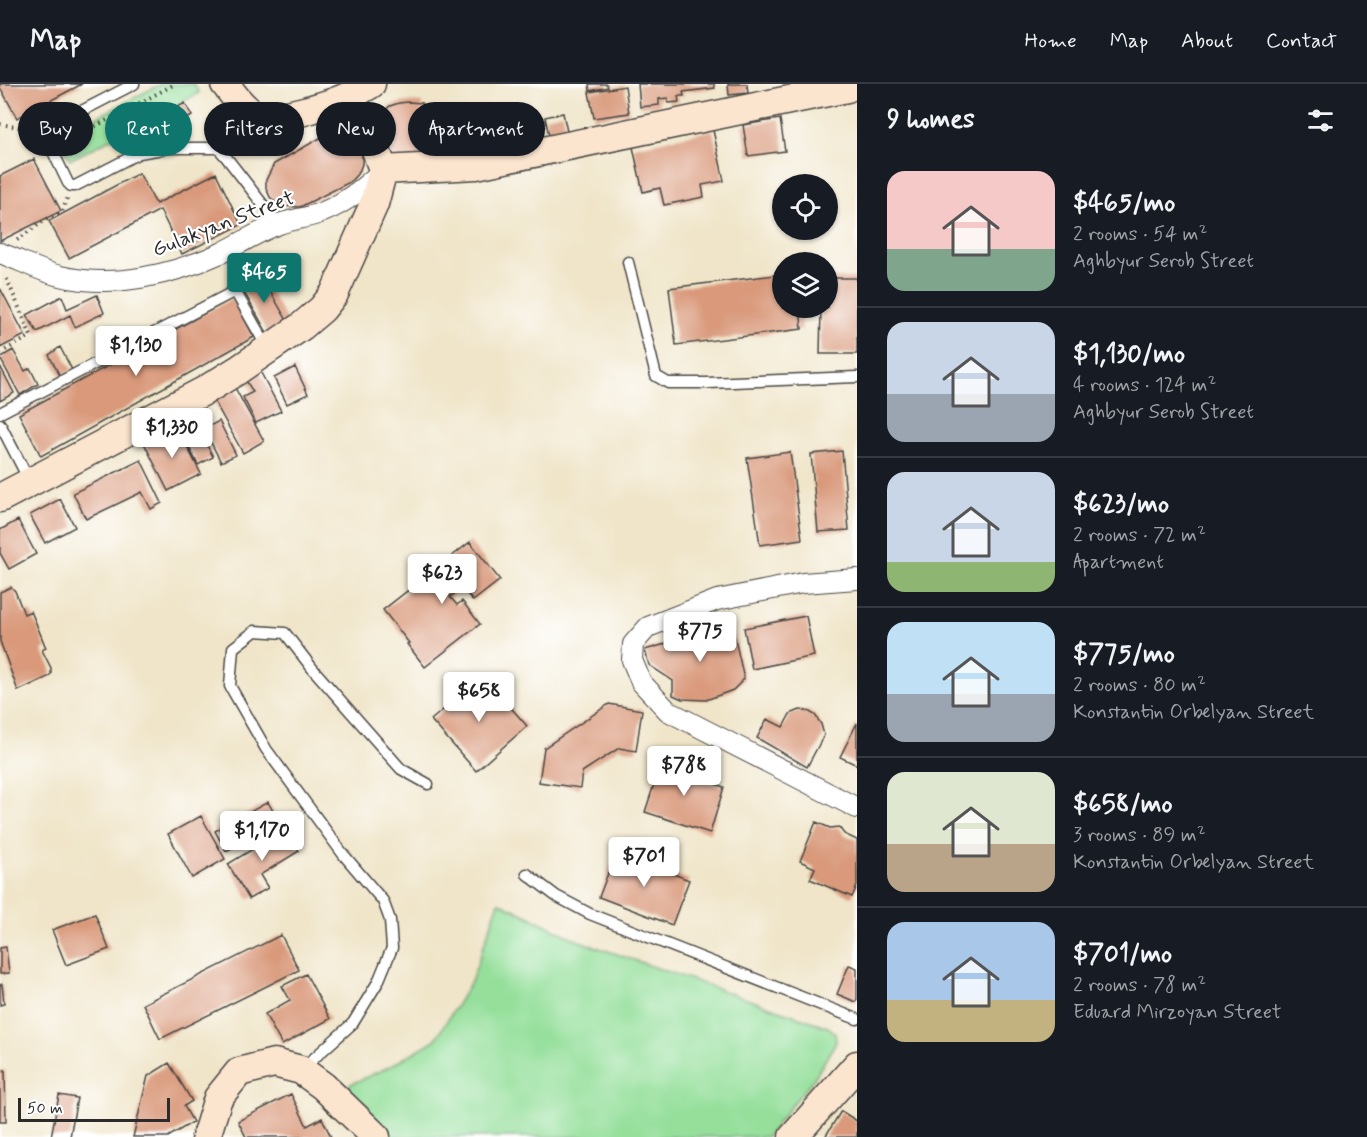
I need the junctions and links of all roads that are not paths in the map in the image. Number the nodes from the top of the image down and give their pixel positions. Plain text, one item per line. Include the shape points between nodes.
1 (134, 84) edge
2 (225, 84) edge
3 (847, 88) dead end
4 (360, 90) edge
5 (383, 170) junction
6 (278, 224) junction
7 (4, 255) edge
8 (628, 262) dead end
9 (268, 350) junction
10 (857, 377) edge
11 (0, 413) edge
12 (0, 424) edge
13 (30, 482) junction
14 (0, 498) edge
15 (857, 579) edge
16 (428, 784) dead end
17 (857, 808) edge
18 (527, 873) dead end
19 (857, 1019) edge
20 (857, 1065) edge
21 (301, 1070) junction
22 (206, 1137) edge
23 (376, 1137) edge
24 (794, 1137) edge

1 - 6 lane via 43,131 71,186 139,153 168,148 218,148
2 - 4 street via 259,118 292,115
3 - 5 street via 476,165
4 - 5 street
5 - 6 street, Gulakyan Street via 360,191 323,212
5 - 9 street via 374,204 334,294 302,326
6 - 7 street, Gulakyan Street via 189,266 117,281 59,276
8 - 10 lane via 656,375 668,383
9 - 11 lane via 236,291
9 - 13 street via 204,391
12 - 13 lane
13 - 14 street
15 - 17 street via 803,583 717,600 648,627 633,644 632,660 641,682 668,711
16 - 21 lane via 401,769 285,633 255,631 233,648 230,686 266,749 343,854 383,901 390,920 392,948 378,982 353,1023
18 - 19 lane via 556,896 590,914
20 - 24 street
21 - 22 street via 274,1063 238,1072 218,1098
21 - 23 street

